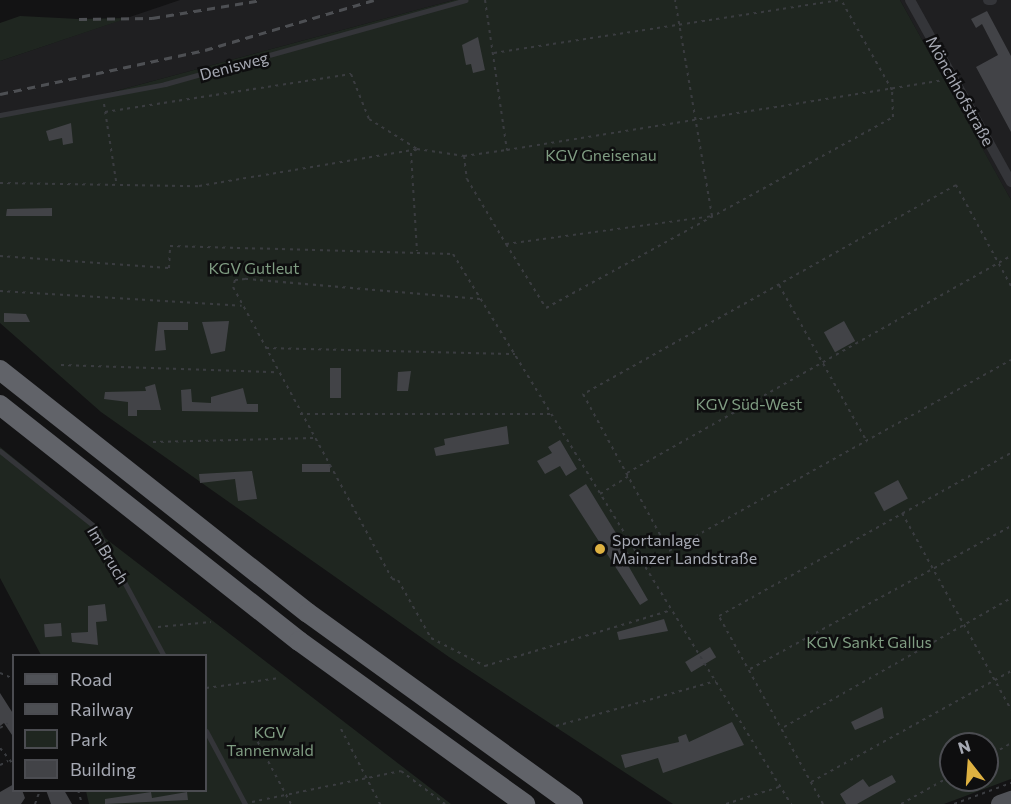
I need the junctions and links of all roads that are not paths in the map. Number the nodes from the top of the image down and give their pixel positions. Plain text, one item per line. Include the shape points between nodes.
1 (465, 0) edge
2 (910, 0) edge
3 (0, 115) edge
4 (1011, 182) edge
5 (0, 369) edge
6 (0, 405) edge
7 (0, 451) edge
8 (163, 654) edge
9 (207, 733) edge
10 (1011, 800) edge
11 (245, 804) edge
12 (525, 804) edge
13 (573, 804) edge
14 (1000, 804) edge

1 - 3 lane, Denisweg via 340,39 103,97
2 - 4 street, Mönchhofstraße
5 - 13 highway via 308,613
6 - 12 highway via 299,641
7 - 8 lane, Im Bruch via 94,526
9 - 11 lane
10 - 14 main road

